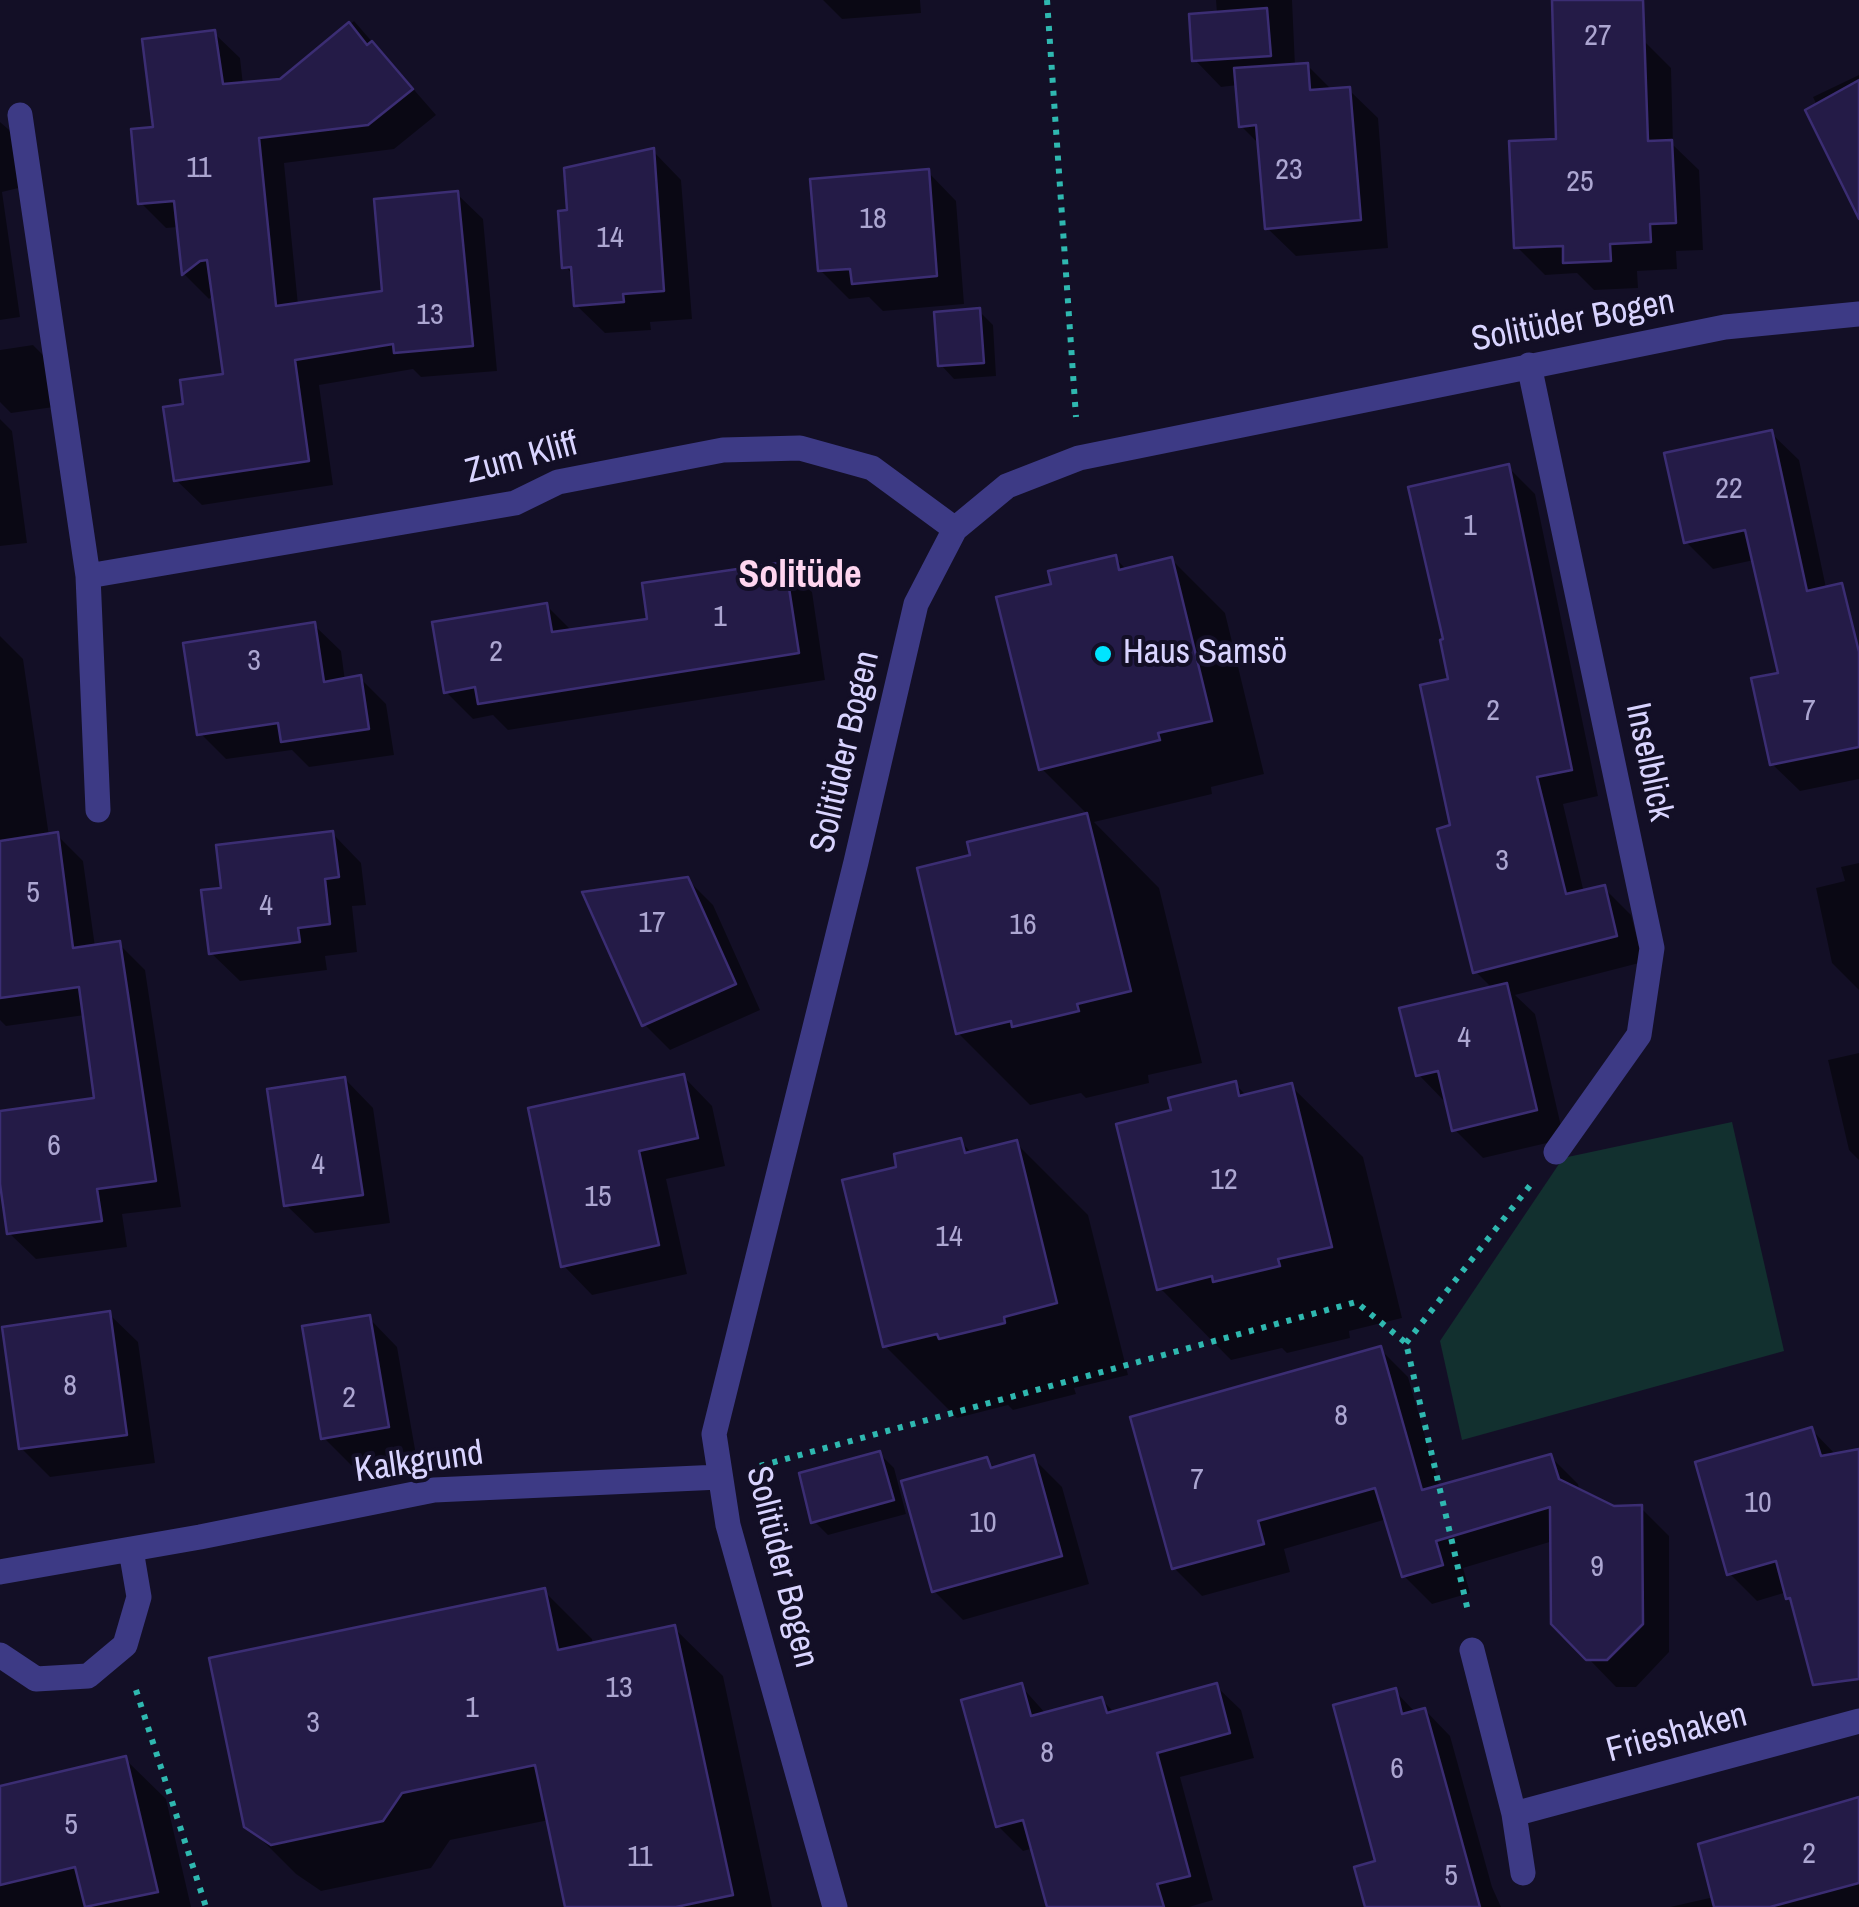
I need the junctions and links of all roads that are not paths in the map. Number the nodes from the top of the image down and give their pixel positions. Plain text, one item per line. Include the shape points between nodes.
1 (20, 115) dead end
2 (1859, 314) edge
3 (1530, 365) junction
4 (955, 529) junction
5 (88, 576) junction
6 (98, 810) dead end
7 (1556, 1152) road end
8 (720, 1477) junction
9 (132, 1550) junction
10 (0, 1572) edge
11 (1472, 1650) road end
12 (0, 1655) edge
13 (1859, 1720) edge
14 (1514, 1814) junction
15 (1523, 1873) dead end
16 (835, 1907) edge

1 - 5 street
2 - 3 street, Solitüder Bogen via 1726,328
3 - 4 street, Solitüder Bogen via 1079,458 1007,486
3 - 7 street, Inselblick via 1652,948 1639,1035
4 - 5 street, Zum Kliff via 872,468 800,448 723,450 558,482 515,503
4 - 8 street, Solitüder Bogen via 916,604 714,1434
5 - 6 street
8 - 9 street, Kalkgrund via 434,1490
8 - 16 street, Solitüder Bogen
9 - 10 street, Kalkgrund
9 - 12 street via 139,1596 126,1645 88,1676 36,1679
11 - 14 street
13 - 14 street, Frieshaken
14 - 15 street

